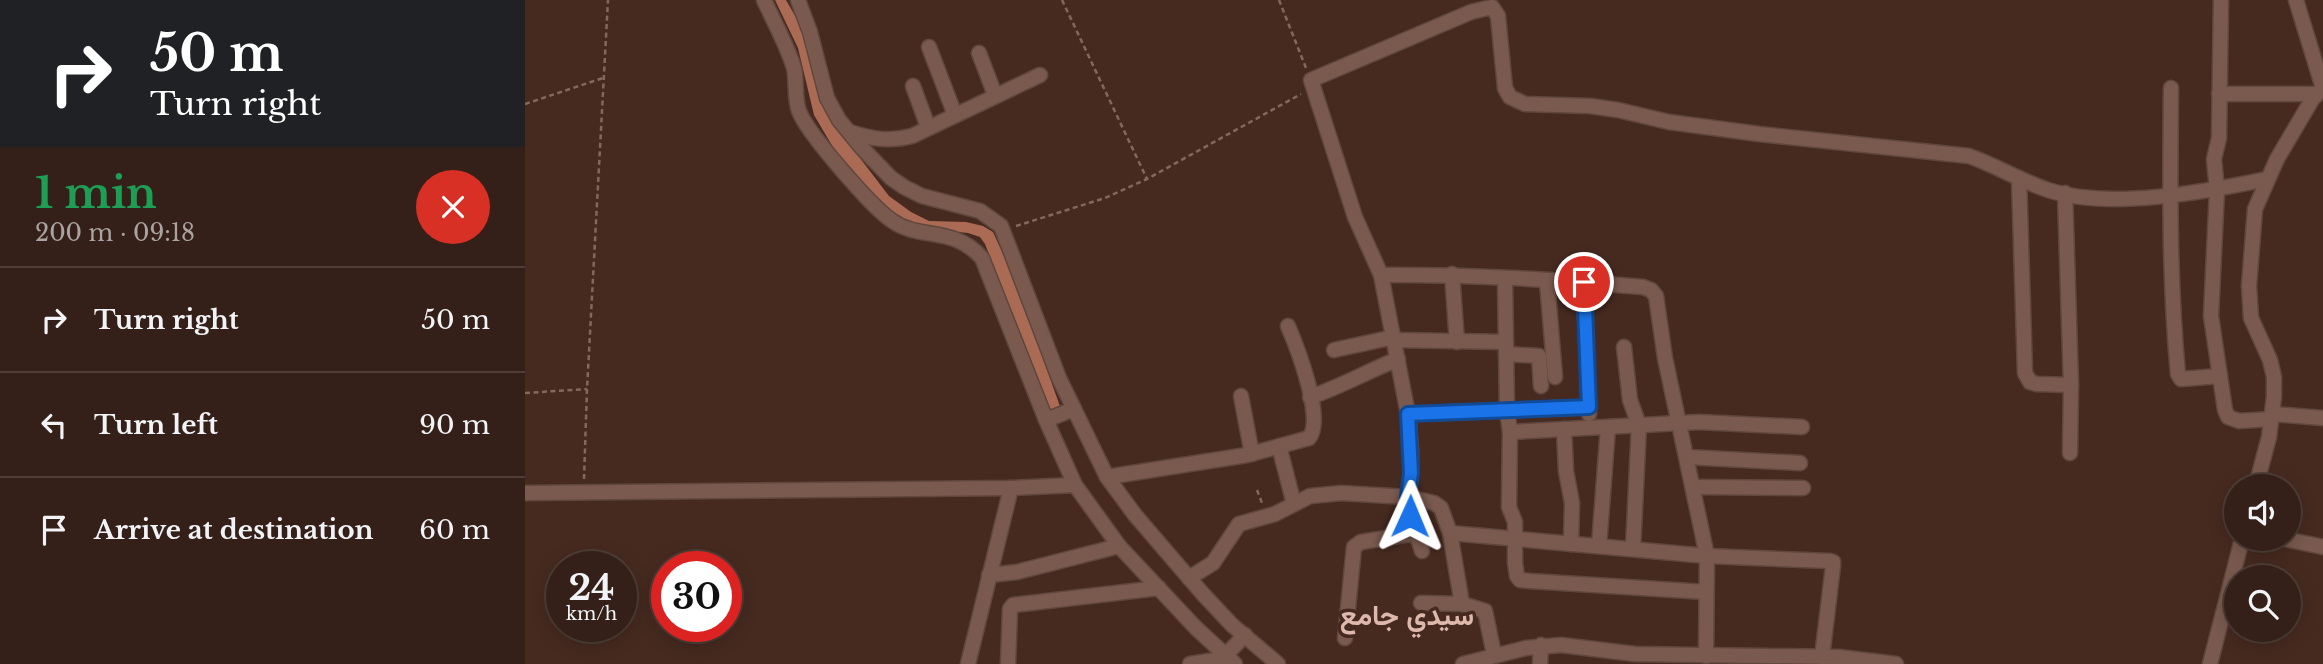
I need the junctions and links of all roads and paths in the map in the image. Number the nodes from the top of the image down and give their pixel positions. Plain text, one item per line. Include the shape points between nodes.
1 (608, 0) edge
2 (764, 0) edge
3 (798, 0) edge
4 (1062, 0) edge
5 (1279, 0) edge
6 (2221, 0) edge
7 (2296, 0) edge
8 (929, 47) dead end
9 (979, 53) dead end
10 (1040, 75) dead end
11 (603, 78) junction
12 (1312, 83) junction
13 (913, 86) dead end
14 (2171, 88) dead end
15 (2321, 90) edge
16 (2220, 94) junction
17 (995, 95) junction
18 (525, 104) edge
19 (955, 115) junction
20 (928, 127) junction
21 (848, 132) junction
22 (2019, 178) junction
23 (1147, 179) junction
24 (2267, 179) junction
25 (2217, 190) junction
26 (2065, 193) junction
27 (2169, 195) junction
28 (1003, 230) junction
29 (1452, 274) junction
30 (1381, 275) junction
31 (1506, 279) junction
32 (1547, 281) junction
33 (1584, 282) junction
34 (1288, 326) dead end
35 (1395, 339) junction
36 (1457, 342) junction
37 (1624, 347) dead end
38 (1506, 348) junction
39 (1333, 350) dead end
40 (1398, 359) junction
41 (2220, 376) junction
42 (1555, 377) dead end
43 (2071, 385) junction
44 (1541, 386) dead end
45 (587, 388) junction
46 (525, 393) edge
47 (1241, 396) dead end
48 (1310, 397) junction
49 (1589, 407) junction
50 (1074, 409) junction
51 (1507, 410) junction
52 (1408, 414) junction
53 (2273, 417) junction
54 (2323, 418) edge
55 (1046, 420) junction
56 (1679, 423) junction
57 (1639, 425) junction
58 (1608, 427) junction
59 (1802, 427) dead end
60 (1589, 428) junction
61 (1564, 429) junction
62 (1510, 432) junction
63 (1279, 446) junction
64 (2070, 453) dead end
65 (1252, 454) junction
66 (1687, 457) junction
67 (1800, 463) dead end
68 (2259, 474) edge
69 (1107, 477) junction
70 (1075, 485) junction
71 (1693, 487) junction
72 (1011, 488) junction
73 (1803, 488) dead end
74 (584, 492) junction
75 (525, 493) edge
76 (1408, 497) junction
77 (1294, 504) junction
78 (1450, 533) junction
79 (1411, 534) junction
80 (1516, 539) junction
81 (2301, 542) edge
82 (1571, 544) junction
83 (1119, 546) junction
84 (1599, 546) junction
85 (2323, 547) edge
86 (1633, 549) junction
87 (1422, 551) dead end
88 (2239, 551) edge
89 (1707, 555) junction
90 (989, 575) junction
91 (1189, 578) junction
92 (1159, 588) junction
93 (1706, 592) junction
94 (1420, 603) dead end
95 (1462, 604) junction
96 (1245, 635) junction
97 (1345, 638) dead end
98 (1541, 645) junction
99 (1494, 654) junction
100 (1706, 656) junction
101 (1822, 657) junction
102 (1226, 661) edge
103 (968, 664) edge
104 (1008, 664) edge
105 (1190, 664) edge
106 (1278, 664) edge
107 (1463, 664) edge
108 (1540, 664) edge
109 (1896, 664) edge
110 (2210, 664) edge

1 - 11 path
2 - 55 street via 794,70 798,109 825,150 897,225 957,239 982,258
3 - 21 street via 827,98
4 - 23 path
5 - 12 path
6 - 16 street
7 - 15 street
8 - 19 street
9 - 17 street
10 - 17 street
11 - 18 path
11 - 45 path
12 - 22 street via 1471,12 1492,8 1499,16 1505,88 1510,97 1525,104 1600,107 1669,122 1969,156
12 - 23 path
12 - 30 street via 1355,217
13 - 20 street
14 - 27 street
15 - 16 street
15 - 24 street
16 - 25 street via 2214,159
17 - 19 street
19 - 20 street
20 - 21 street via 897,140
21 - 28 street via 904,187 980,211
22 - 26 street
22 - 43 street via 2025,373 2037,384
23 - 28 path via 1105,198
24 - 25 street
24 - 53 street via 2255,209 2249,286 2252,318 2274,377
25 - 27 street
25 - 41 street via 2211,316
26 - 27 street via 2124,198
26 - 43 street
27 - 41 street via 2178,374 2181,379
28 - 50 street
29 - 30 street
29 - 31 street
29 - 36 street
30 - 35 street
31 - 32 street
31 - 38 street
32 - 33 street
32 - 42 street
33 - 49 street
33 - 56 street via 1643,287 1656,296
34 - 48 street
35 - 36 street
35 - 39 street
35 - 40 street
36 - 38 street
37 - 57 street via 1630,400
38 - 44 street via 1539,356
38 - 51 street
40 - 48 street
40 - 52 street
41 - 53 street via 2225,410 2232,420
43 - 64 street
45 - 46 path
45 - 74 path
47 - 65 street
48 - 63 street via 1313,434
49 - 51 street
49 - 60 street
50 - 55 street
50 - 69 street
51 - 52 street
51 - 62 street
52 - 76 street
53 - 54 street
53 - 68 street
55 - 70 street
56 - 57 street
56 - 59 street
56 - 66 street
57 - 58 street
57 - 86 street
58 - 60 street
58 - 84 street
60 - 61 street
61 - 62 street
61 - 82 street
62 - 80 street via 1509,506
63 - 65 street
63 - 77 street
65 - 69 street
66 - 67 street
66 - 71 street
69 - 91 street
70 - 72 street
70 - 83 street
71 - 73 street
71 - 89 street
72 - 74 street
72 - 90 street
74 - 75 street
76 - 77 street via 1341,493 1310,496
76 - 78 street via 1441,508
76 - 79 street
77 - 91 street via 1240,524 1213,563
78 - 80 street
78 - 95 street
79 - 87 street via 1418,538
79 - 97 street via 1354,547
80 - 82 street
80 - 93 street via 1514,563 1520,580
81 - 85 street
82 - 84 street
83 - 90 street
83 - 92 street
84 - 86 street
86 - 89 street
88 - 110 street
89 - 93 street
89 - 101 street via 1833,562
90 - 103 street
91 - 96 street
92 - 102 street
92 - 104 street via 1013,605
93 - 100 street
94 - 95 street
95 - 99 street via 1485,611
96 - 102 street
96 - 106 street
98 - 99 street
98 - 100 street
98 - 108 street
99 - 107 street
100 - 101 street
101 - 109 street
102 - 105 street

